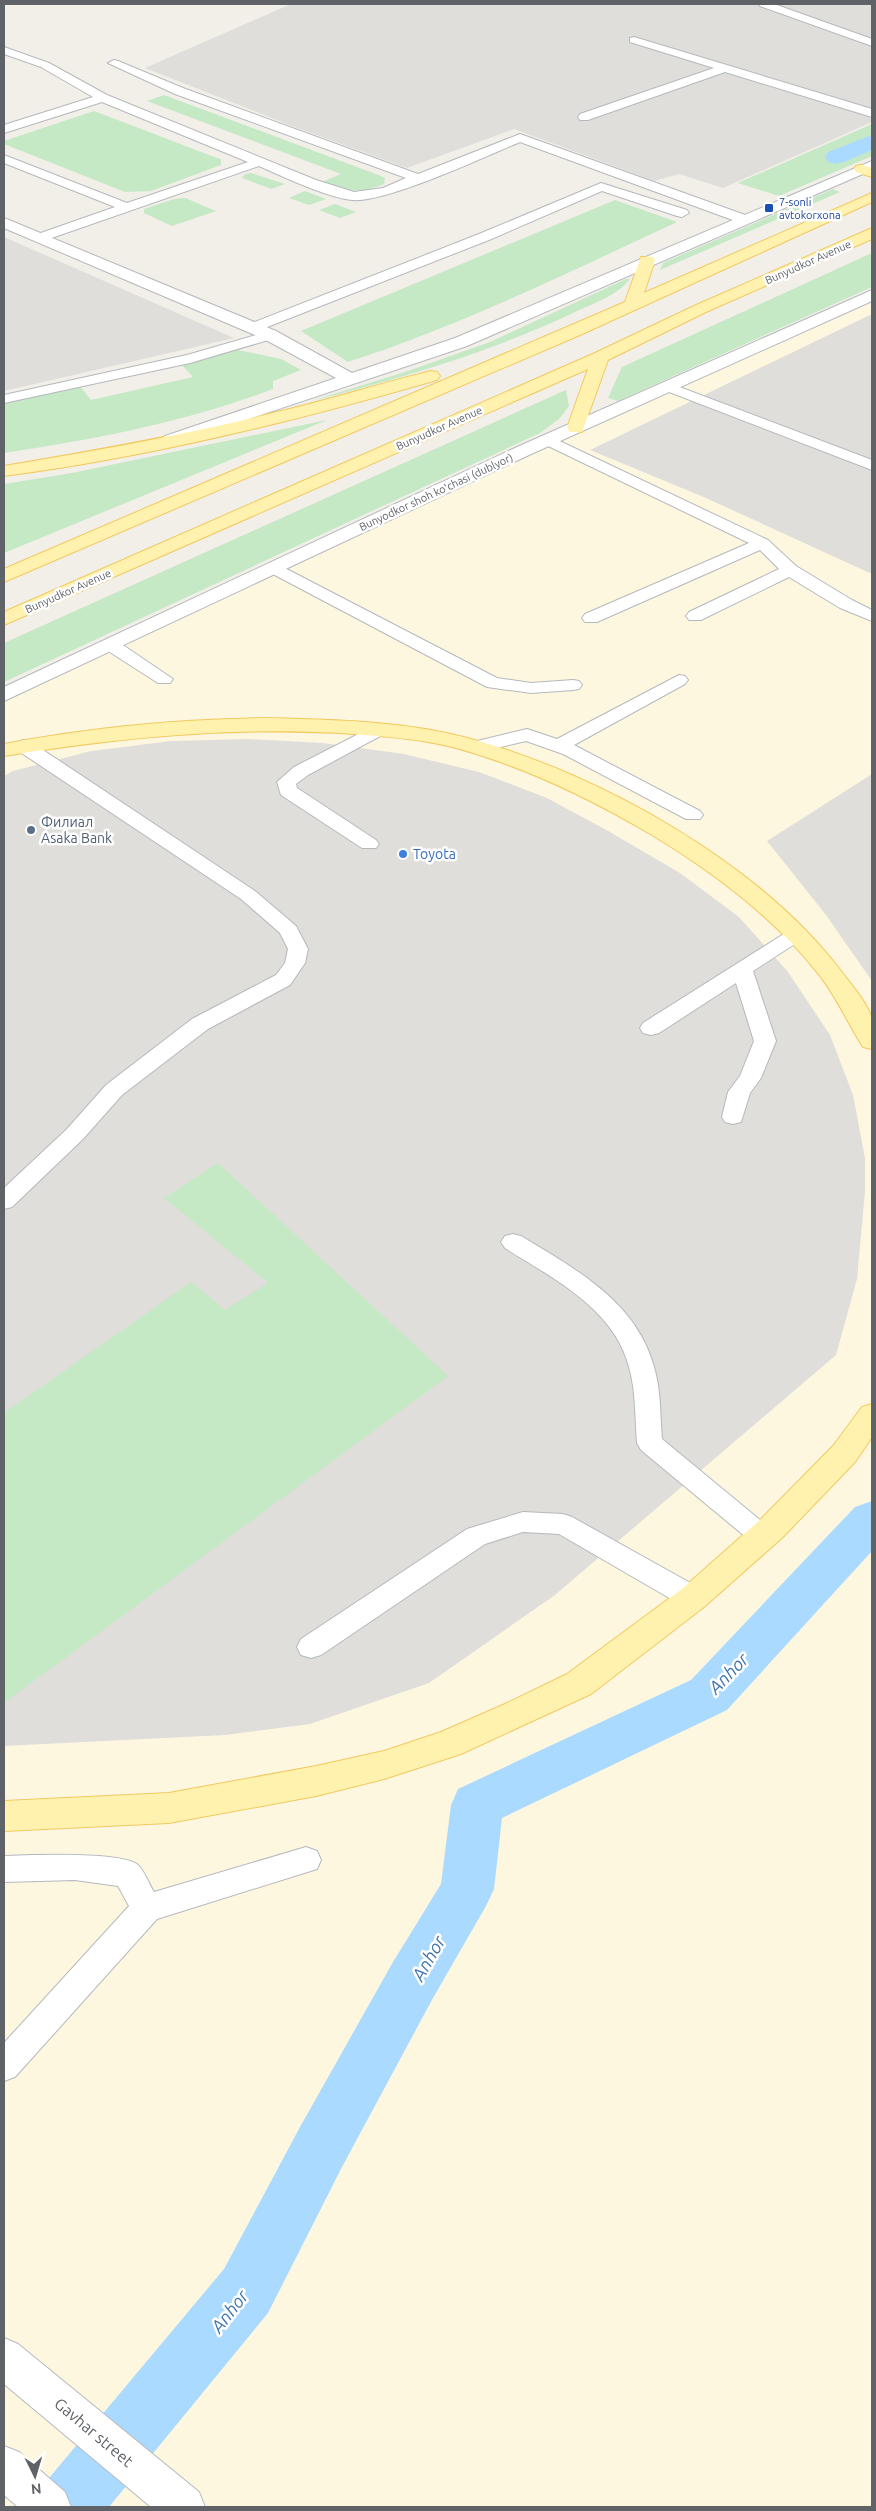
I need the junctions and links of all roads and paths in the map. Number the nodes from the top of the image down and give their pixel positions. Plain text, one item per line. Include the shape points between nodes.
1 (764, 4) edge
2 (864, 27) dead end
3 (847, 34) junction
4 (634, 40) dead end
5 (872, 43) edge
6 (4, 50) edge
7 (114, 63) dead end
8 (725, 68) junction
9 (103, 98) junction
10 (872, 113) edge
11 (584, 118) dead end
12 (4, 129) edge
13 (4, 160) edge
14 (258, 162) junction
15 (868, 169) edge
16 (417, 178) junction
17 (872, 197) edge
18 (127, 207) junction
19 (742, 219) junction
20 (4, 223) edge
21 (724, 227) junction
22 (872, 233) edge
23 (40, 238) junction
24 (647, 260) junction
25 (872, 295) edge
26 (633, 303) junction
27 (252, 328) junction
28 (574, 331) junction
29 (270, 335) junction
30 (602, 357) junction
31 (352, 380) junction
32 (669, 387) junction
33 (4, 399) edge
34 (576, 428) junction
35 (171, 440) junction
36 (549, 440) junction
37 (872, 465) edge
38 (4, 471) edge
39 (762, 543) junction
40 (275, 568) junction
41 (790, 570) junction
42 (4, 576) edge
43 (695, 616) dead end
44 (872, 616) edge
45 (591, 618) dead end
46 (4, 619) edge
47 (111, 645) junction
48 (164, 679) dead end
49 (679, 680) dead end
50 (573, 685) dead end
51 (4, 695) edge
52 (378, 730) junction
53 (559, 746) junction
54 (476, 747) junction
55 (14, 748) edge
56 (693, 815) dead end
57 (369, 844) dead end
58 (797, 934) junction
59 (742, 969) junction
60 (651, 1028) dead end
61 (872, 1041) edge
62 (732, 1117) dead end
63 (4, 1201) edge
64 (513, 1242) dead end
65 (872, 1415) edge
66 (762, 1536) junction
67 (692, 1598) junction
68 (311, 1647) dead end
69 (4, 1816) edge
70 (306, 1860) dead end
71 (4, 1869) edge
72 (147, 1908) junction
73 (4, 2066) edge
74 (4, 2358) edge
75 (4, 2468) edge
76 (179, 2503) edge
77 (50, 2507) edge

1 - 3 lane
2 - 3 lane
3 - 5 lane
4 - 8 lane
6 - 9 lane via 45,65
7 - 16 lane via 180,91
8 - 10 lane
8 - 11 lane
9 - 12 lane
9 - 14 lane
13 - 18 lane
14 - 16 lane via 353,196 386,191
14 - 18 lane
15 - 19 street
16 - 19 lane via 520,138
17 - 26 main road
18 - 23 lane
19 - 21 street
20 - 23 street
21 - 24 street
21 - 27 lane via 602,187
22 - 30 main road, Bunyudkor Avenue via 700,309
23 - 27 street
24 - 26 main road
24 - 31 street via 461,342
25 - 32 street, Bunyodkor shoh koʻchasi (dublyor)
26 - 28 main road
27 - 29 street
28 - 35 main road via 325,406
28 - 42 main road
29 - 31 street
29 - 33 lane via 190,360
30 - 34 main road
30 - 46 main road, Bunyudkor Avenue
31 - 35 street
32 - 34 street, Bunyodkor shoh koʻchasi (dublyor)
32 - 37 lane
34 - 36 street, Bunyodkor shoh koʻchasi (dublyor)
35 - 38 main road
36 - 39 lane
36 - 40 street, Bunyodkor shoh koʻchasi (dublyor)
39 - 41 lane
39 - 45 lane
40 - 47 street, Bunyodkor shoh koʻchasi (dublyor)
40 - 50 lane via 493,683 531,688
41 - 43 lane
41 - 44 lane
47 - 48 lane
47 - 51 street, Bunyodkor shoh koʻchasi (dublyor)
49 - 53 lane
52 - 54 main road
52 - 55 main road via 311,725 220,725 136,730
52 - 57 lane via 286,782 288,791
53 - 54 lane via 527,735
53 - 56 lane
54 - 58 main road via 552,773 632,814 740,883
55 - 63 lane via 248,895 289,930 298,949 283,980 200,1024 114,1090 75,1134
58 - 59 lane
58 - 61 main road via 843,990
59 - 60 lane
59 - 62 lane via 765,1041 750,1078 739,1092
64 - 66 lane via 585,1289 627,1329 642,1366 650,1443
65 - 66 main road via 844,1454
66 - 67 main road
67 - 68 lane via 563,1524 523,1522 476,1536
67 - 69 main road via 579,1684 449,1744 384,1765 169,1808
70 - 72 lane
71 - 72 lane via 75,1866 127,1874
72 - 73 lane
74 - 76 street, Gavhar street
75 - 77 street

